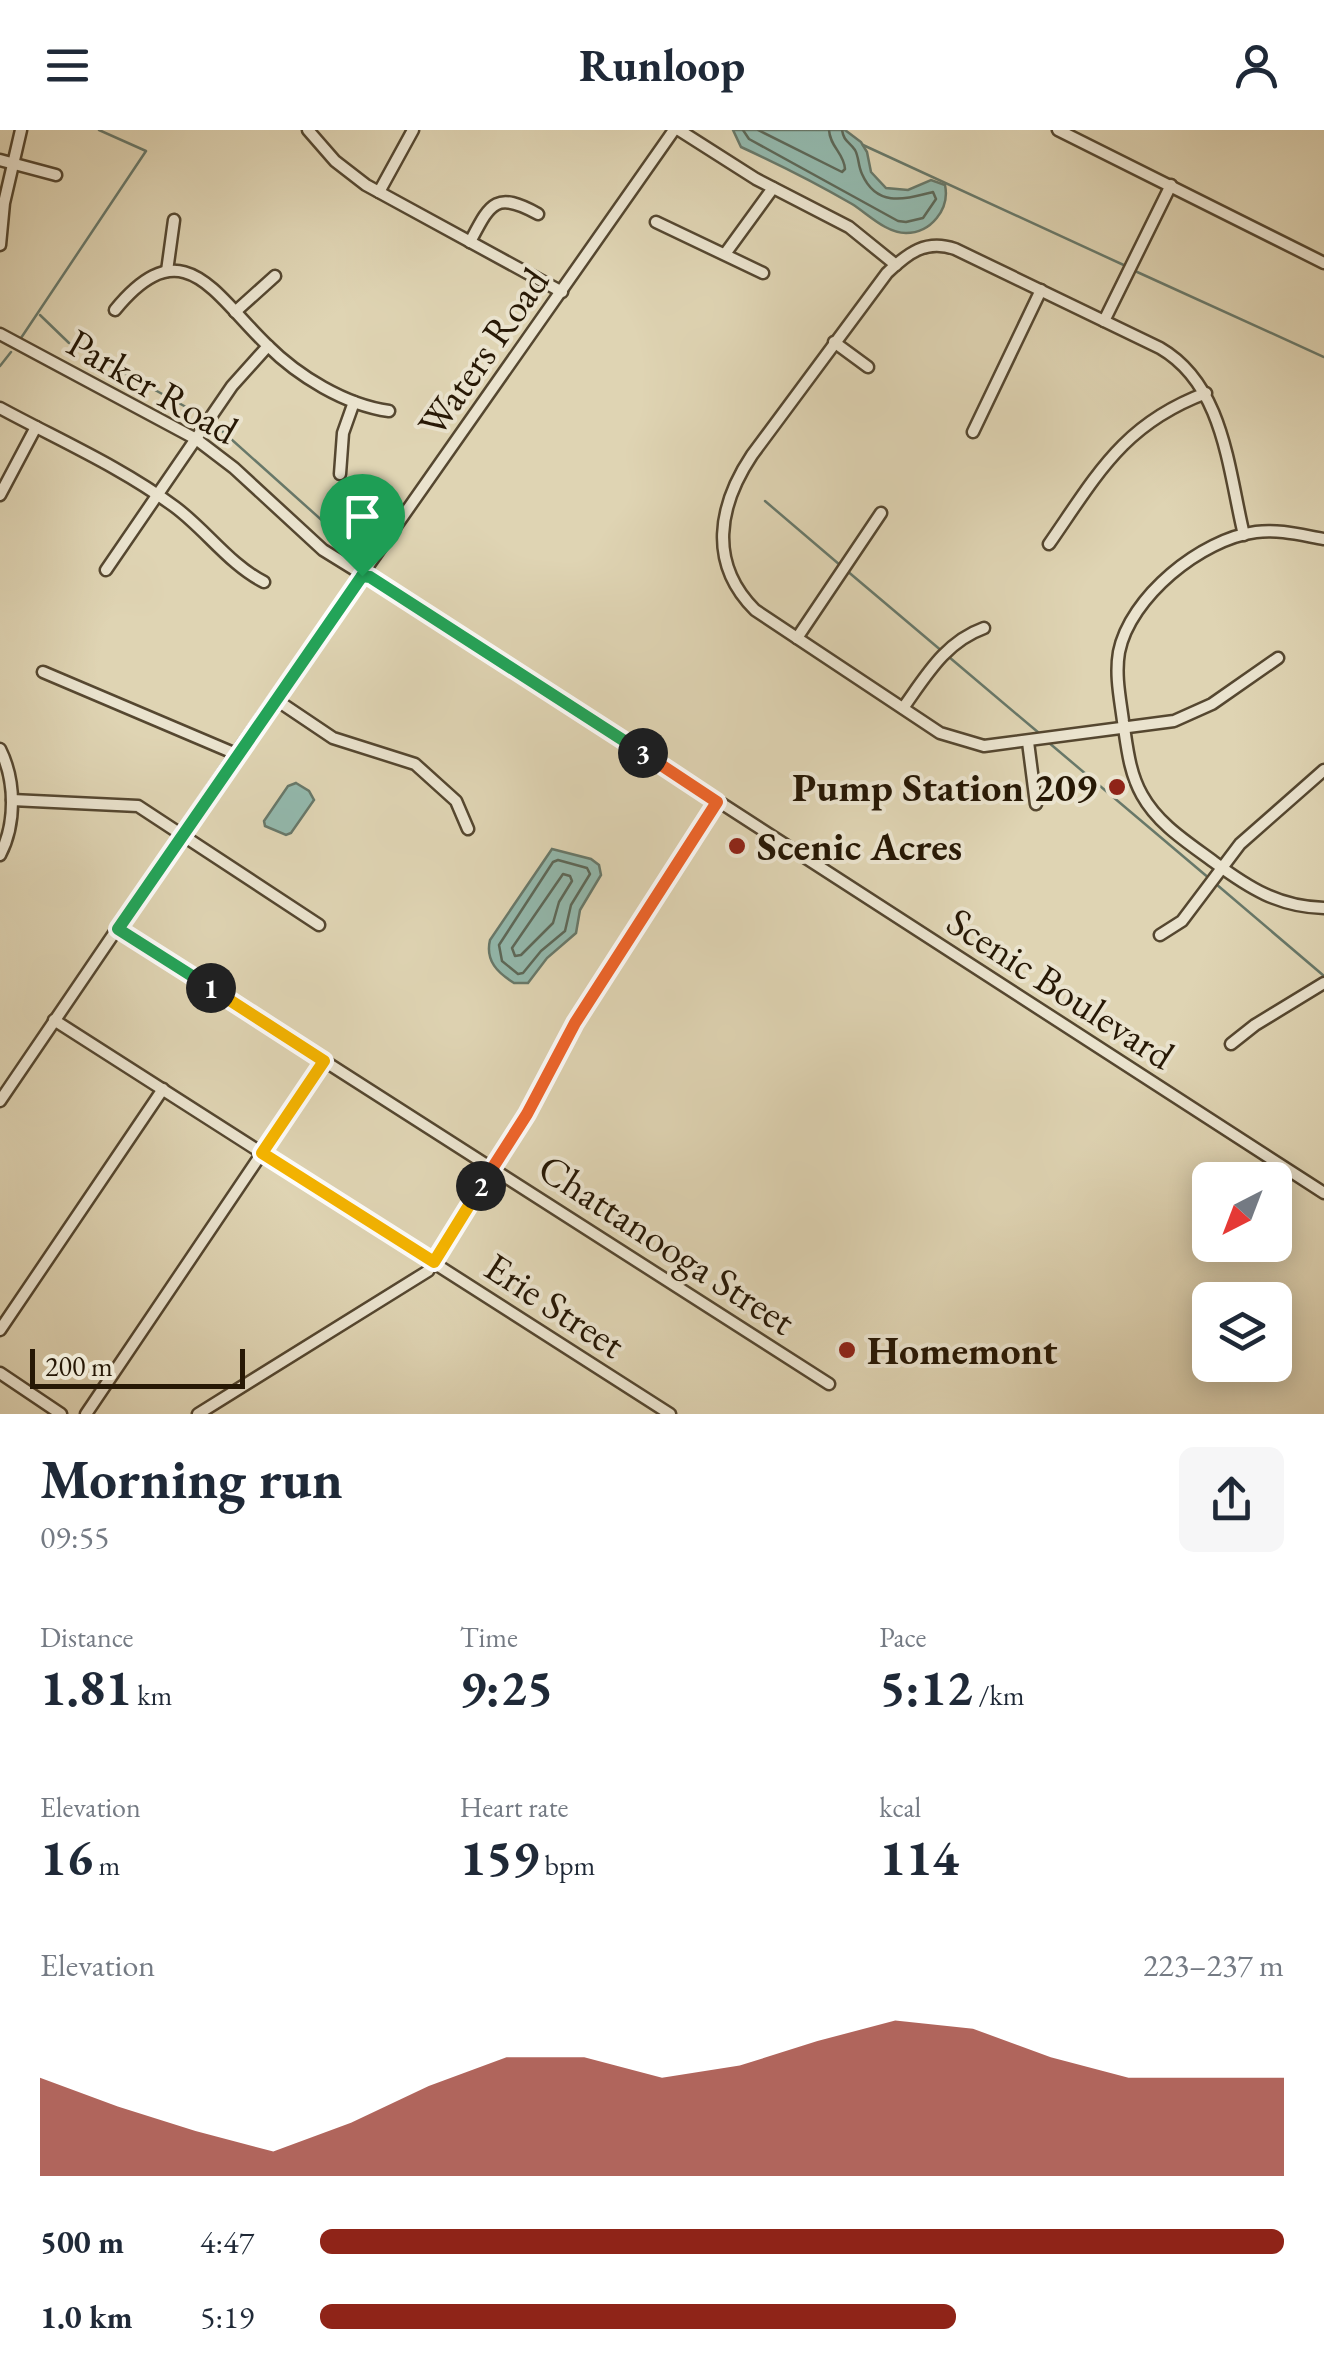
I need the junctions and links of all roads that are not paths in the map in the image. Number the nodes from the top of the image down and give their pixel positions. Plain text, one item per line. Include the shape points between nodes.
1 (21, 130) edge
2 (308, 130) edge
3 (414, 130) edge
4 (676, 130) edge
5 (1058, 130) edge
6 (6, 161) edge
7 (56, 174) dead end
8 (1172, 186) junction
9 (773, 188) junction
10 (379, 192) junction
11 (538, 214) dead end
12 (174, 220) dead end
13 (656, 222) dead end
14 (470, 242) junction
15 (0, 245) edge
16 (725, 254) junction
17 (896, 264) junction
18 (1324, 264) edge
19 (167, 271) junction
20 (763, 273) dead end
21 (275, 276) dead end
22 (1041, 290) junction
23 (562, 292) junction
24 (115, 310) dead end
25 (235, 312) junction
26 (1104, 321) junction
27 (0, 334) edge
28 (834, 342) junction
29 (268, 346) junction
30 (868, 367) dead end
31 (1206, 393) junction
32 (354, 402) junction
33 (0, 408) edge
34 (389, 411) dead end
35 (36, 427) junction
36 (973, 432) dead end
37 (196, 439) junction
38 (340, 474) dead end
39 (157, 494) junction
40 (0, 496) edge
41 (881, 512) dead end
42 (1244, 534) junction
43 (1324, 539) edge
44 (1048, 544) dead end
45 (106, 570) dead end
46 (362, 576) junction
47 (264, 582) dead end
48 (984, 628) dead end
49 (797, 638) junction
50 (1278, 658) dead end
51 (43, 672) dead end
52 (275, 699) junction
53 (903, 708) junction
54 (1124, 728) junction
55 (1028, 742) junction
56 (0, 749) edge
57 (236, 754) junction
58 (1324, 770) edge
59 (12, 800) junction
60 (717, 802) junction
61 (1036, 804) dead end
62 (468, 829) dead end
63 (181, 835) junction
64 (0, 855) edge
65 (1222, 868) junction
66 (1324, 908) edge
67 (319, 925) dead end
68 (118, 929) junction
69 (1160, 935) dead end
70 (1324, 983) edge
71 (54, 1020) junction
72 (1231, 1044) dead end
73 (324, 1061) junction
74 (163, 1090) junction
75 (0, 1101) edge
76 (262, 1153) junction
77 (492, 1168) junction
78 (1324, 1193) edge
79 (434, 1262) junction
80 (0, 1330) edge
81 (0, 1372) edge
82 (829, 1384) dead end
83 (61, 1414) edge
84 (86, 1414) edge
85 (198, 1414) edge
86 (670, 1414) edge

1 - 6 street
2 - 10 street via 335,161
3 - 10 street
4 - 9 street
4 - 23 street, Waters Road
5 - 8 street
6 - 7 street
6 - 15 street
8 - 18 street
8 - 26 street
9 - 16 street
9 - 17 street via 850,227
10 - 14 street
11 - 14 street via 516,202 497,202
12 - 19 street
13 - 16 street
14 - 23 street
16 - 20 street
17 - 22 street via 922,247 947,246
17 - 28 street
19 - 24 street via 144,279
19 - 25 street via 199,278
21 - 25 street
22 - 26 street
22 - 36 street
23 - 46 street, Waters Road
25 - 29 street
26 - 31 street via 1174,356
27 - 37 street, Parker Road
28 - 30 street
28 - 49 street via 741,472 723,535 735,588 754,610
29 - 32 street
29 - 37 street
31 - 42 street
31 - 44 street via 1129,436
32 - 34 street
32 - 38 street via 342,433
33 - 35 street
35 - 39 street
35 - 40 street
37 - 39 street
37 - 46 street, Parker Road via 314,543
39 - 45 street
39 - 47 street
41 - 49 street
42 - 43 street
42 - 54 street via 1216,544 1167,578 1130,622 1118,663
46 - 52 street, Waters Road
46 - 60 street, Scenic Boulevard
48 - 53 street via 958,639
49 - 53 street
50 - 54 street via 1190,716
51 - 57 street
52 - 57 street, Waters Road
52 - 62 street via 332,738 414,764 456,801
53 - 55 street via 940,733 970,743
54 - 55 street
54 - 65 street via 1131,768 1152,810
55 - 61 street
56 - 59 street
57 - 63 street, Waters Road
58 - 65 street
59 - 63 street via 130,804
59 - 64 street
60 - 77 street via 575,1023
60 - 78 street, Scenic Boulevard
63 - 67 street
63 - 68 street, Waters Road
65 - 66 street via 1275,900
65 - 69 street via 1182,920
68 - 71 street, Waters Road
68 - 73 street, Chattanooga Street
70 - 72 street
71 - 74 street, Erie Street
71 - 75 street, Waters Road
73 - 76 street
73 - 77 street, Chattanooga Street
74 - 76 street, Erie Street
74 - 80 street
76 - 79 street, Erie Street
76 - 84 street
77 - 79 street
77 - 82 street, Chattanooga Street
79 - 85 street
79 - 86 street, Erie Street
81 - 83 street

